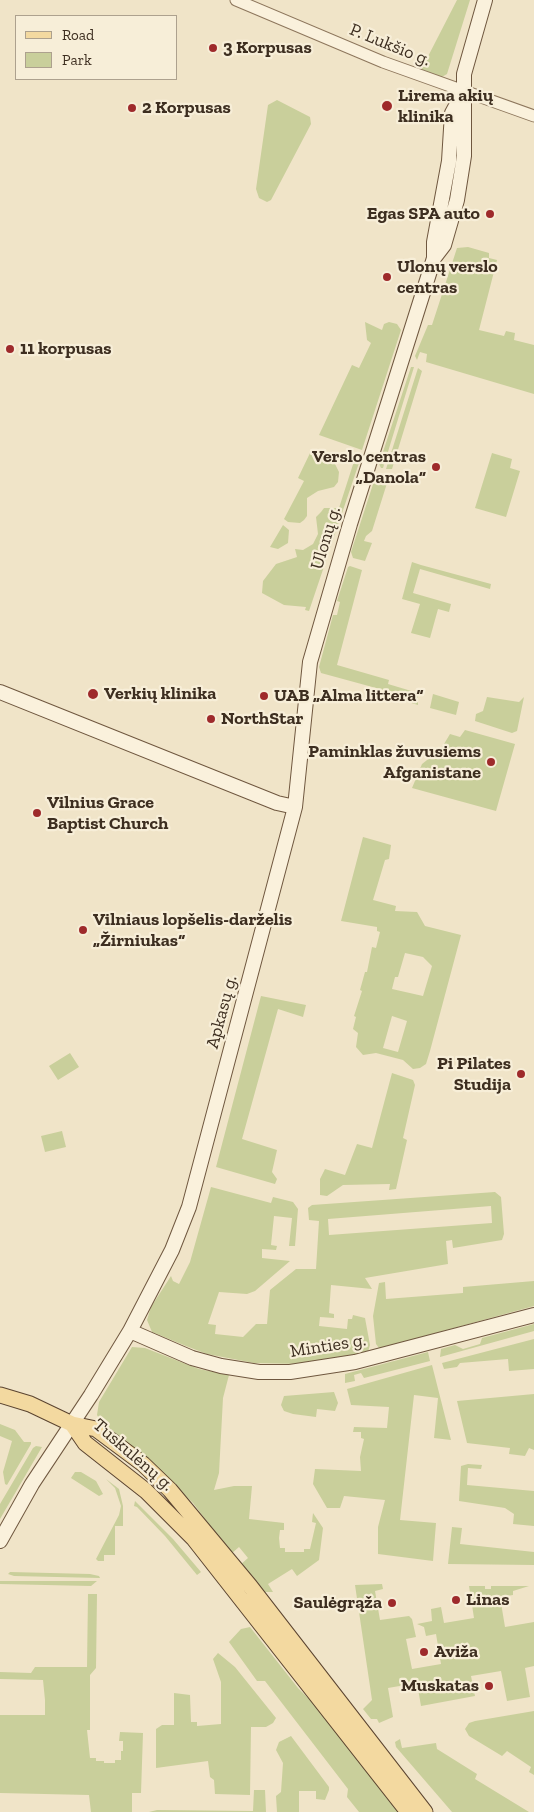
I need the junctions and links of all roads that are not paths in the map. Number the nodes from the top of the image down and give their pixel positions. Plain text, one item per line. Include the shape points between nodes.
1 (236, 0) edge
2 (485, 0) edge
3 (464, 91) junction
4 (534, 116) edge
5 (0, 692) edge
6 (295, 807) junction
7 (534, 1315) edge
8 (130, 1331) junction
9 (0, 1395) edge
10 (72, 1424) junction
11 (0, 1541) edge
12 (408, 1812) edge
13 (425, 1812) edge

1 - 3 street, P. Lukšio g. via 383,62
2 - 3 main road via 464,74
3 - 4 street, P. Lukšio g.
3 - 6 main road, Ulonų g. via 452,113 449,161 434,258 310,662
5 - 6 main road via 277,803
6 - 8 main road, Apkasų g. via 189,1207 172,1250
7 - 8 main road, Minties g. via 355,1362 290,1372 259,1372 221,1366 192,1358
8 - 10 main road, Apkasų g.
9 - 10 main road via 30,1404
10 - 11 main road, Apkasų g. via 32,1484
10 - 12 main road, Tuskulėnų g. via 85,1443 146,1491 194,1539
10 - 13 main road, Tuskulėnų g. via 96,1429 143,1464 170,1490 250,1586

